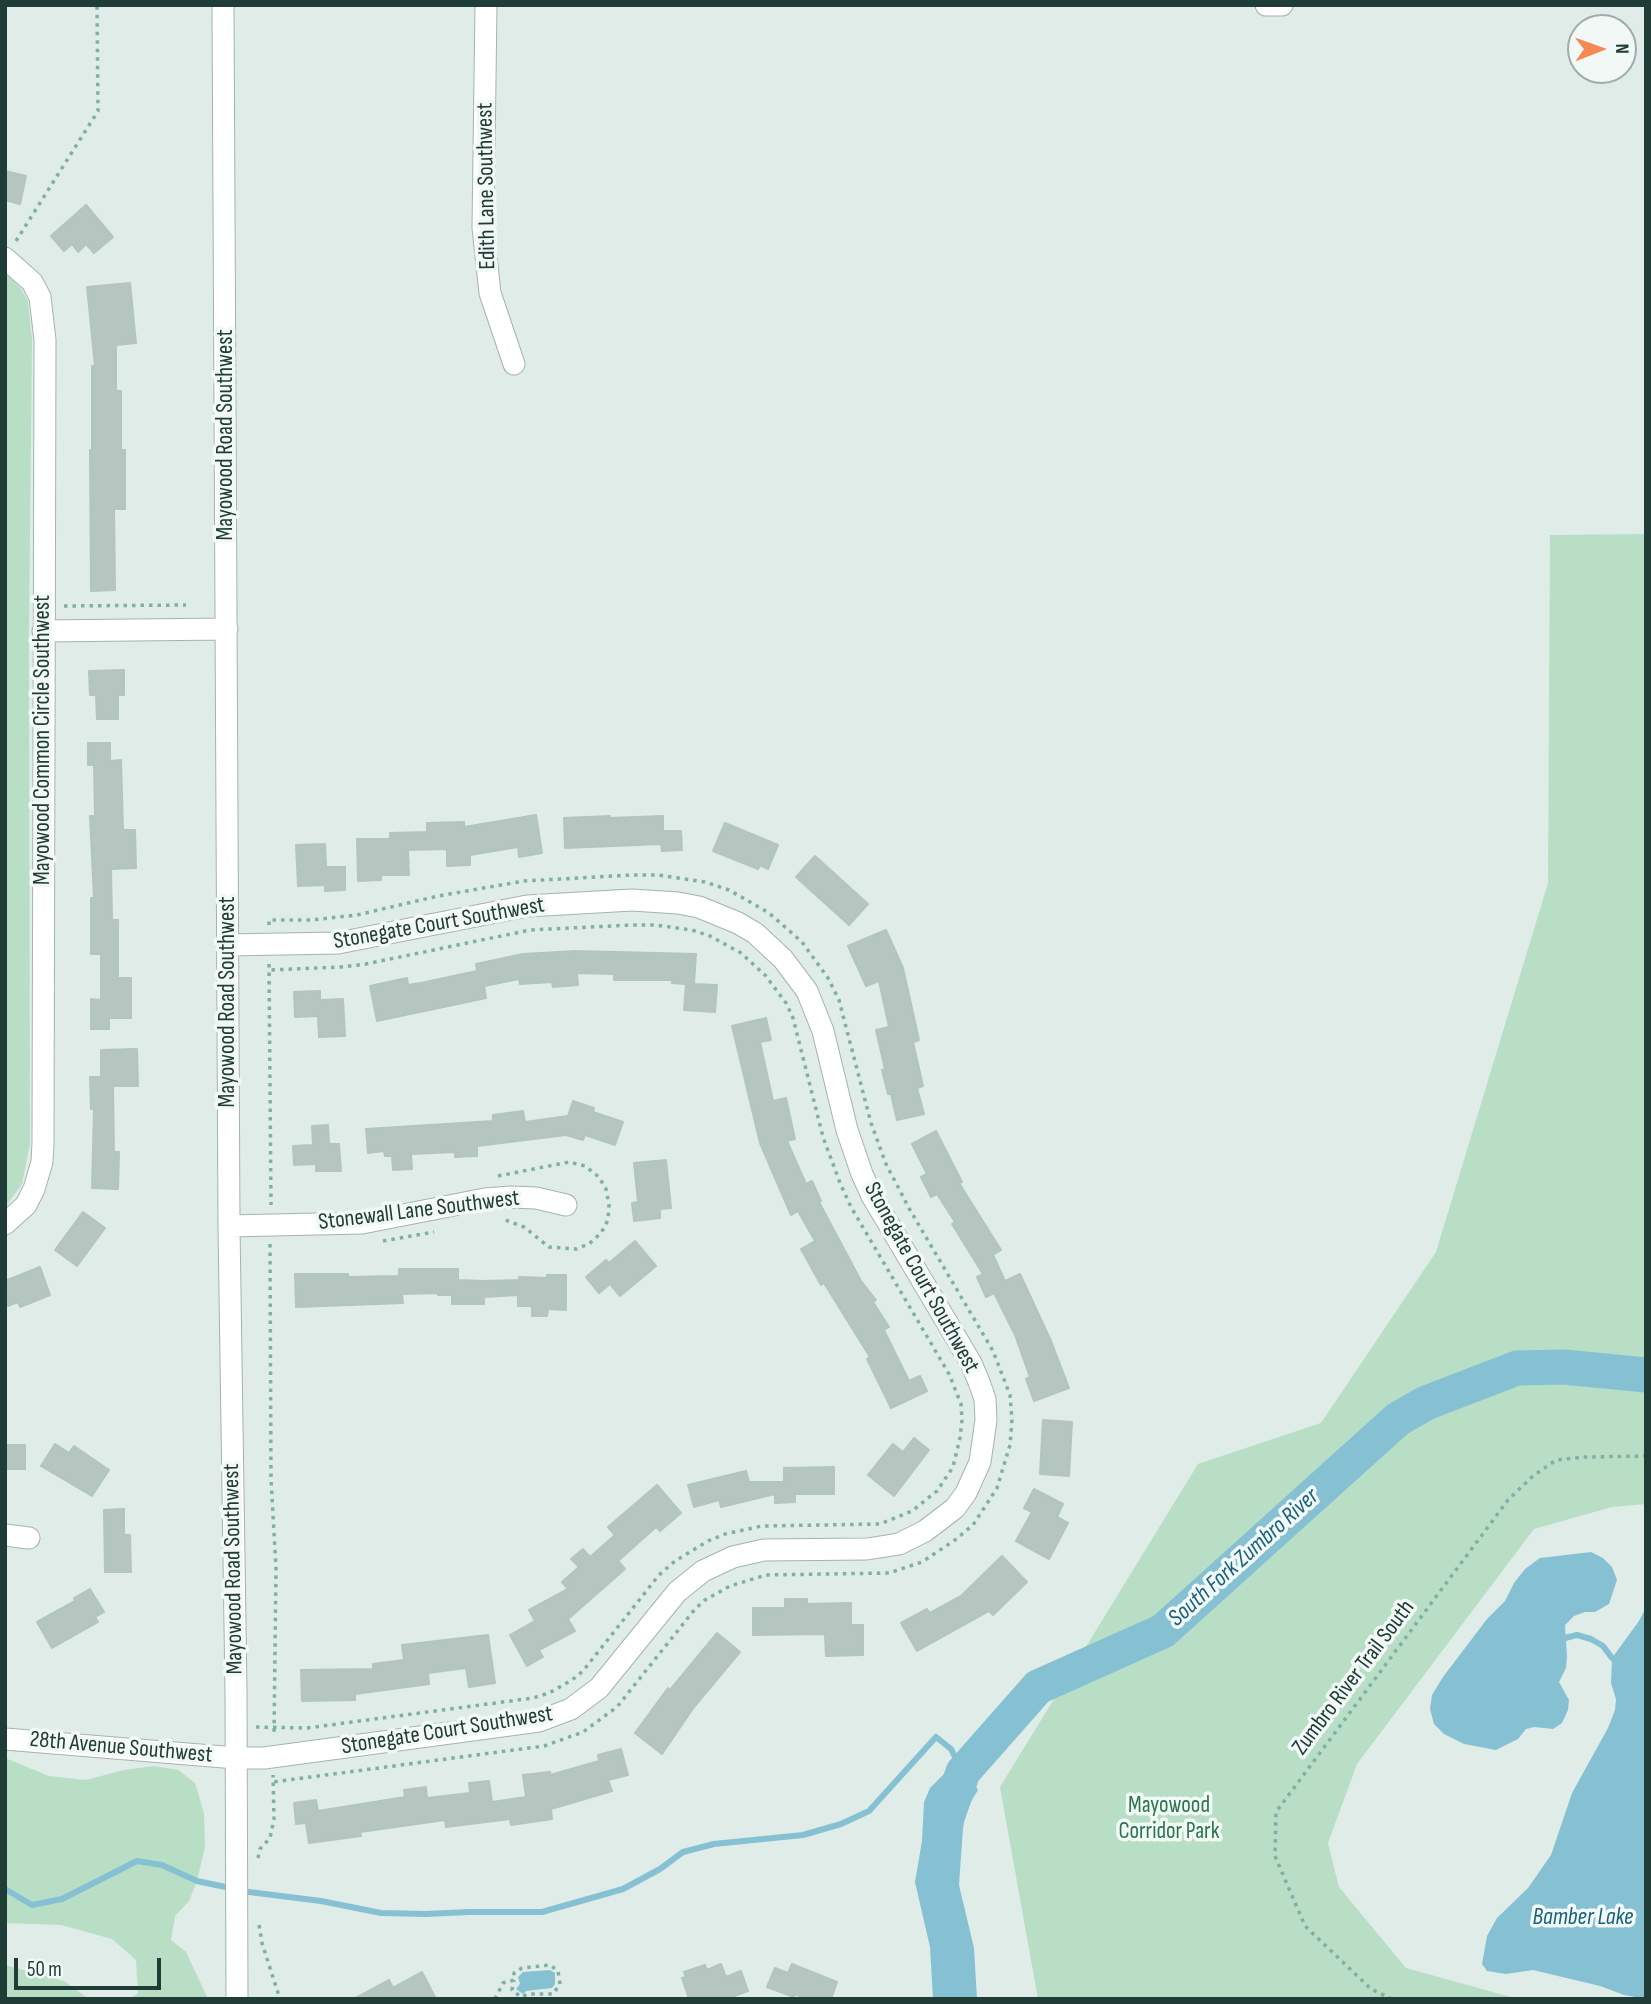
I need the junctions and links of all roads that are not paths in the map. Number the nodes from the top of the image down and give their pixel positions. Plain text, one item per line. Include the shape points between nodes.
1 (223, 5) edge
2 (486, 5) edge
3 (1266, 5) edge
4 (1282, 5) edge
5 (11, 250) edge
6 (514, 363) dead end
7 (227, 629) junction
8 (43, 631) junction
9 (227, 945) junction
10 (566, 1205) dead end
11 (5, 1224) edge
12 (229, 1226) junction
13 (5, 1535) edge
14 (29, 1538) dead end
15 (5, 1739) edge
16 (236, 1758) junction
17 (237, 1999) edge

1 - 7 street, Mayowood Road Southwest
2 - 6 street, Edith Lane Southwest via 483,228 490,293
3 - 4 street
5 - 8 street, Mayowood Common Circle Southwest via 40,297 44,316
7 - 8 street
7 - 9 street, Mayowood Road Southwest
8 - 11 street, Mayowood Common Circle Southwest via 42,1162 26,1205
9 - 12 street, Mayowood Road Southwest
9 - 16 street, Stonegate Court Southwest via 338,943 491,911 632,900 699,907 755,933 807,991 862,1174 971,1363 985,1399 986,1420 980,1462 966,1493 955,1508 925,1531 885,1548 764,1550 719,1563 677,1592 600,1688 557,1716 264,1758
10 - 12 street, Stonewall Lane Southwest via 511,1197 362,1223
12 - 16 street, Mayowood Road Southwest
13 - 14 street
15 - 16 street, 28th Avenue Southwest
16 - 17 street, Mayowood Road Southwest

